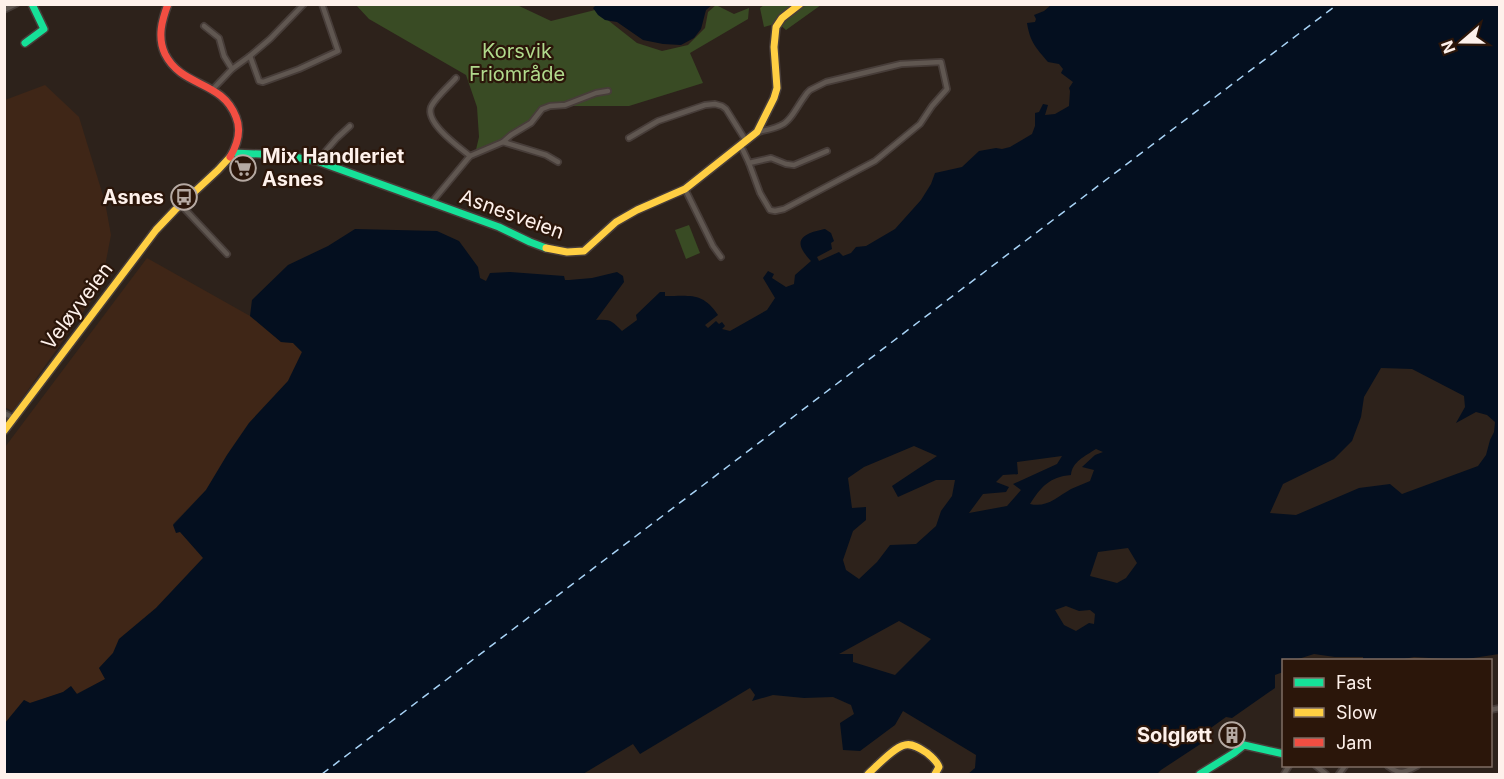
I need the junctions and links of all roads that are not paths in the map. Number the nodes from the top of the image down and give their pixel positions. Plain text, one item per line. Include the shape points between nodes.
1 (16, 4) edge
2 (32, 4) edge
3 (168, 4) edge
4 (303, 4) edge
5 (322, 4) edge
6 (800, 4) edge
7 (4, 10) edge
8 (204, 26) dead end
9 (25, 43) dead end
10 (250, 56) junction
11 (232, 69) junction
12 (456, 78) dead end
13 (213, 89) junction
14 (608, 91) dead end
15 (350, 126) dead end
16 (757, 132) junction
17 (629, 138) dead end
18 (503, 142) junction
19 (743, 144) junction
20 (827, 151) dead end
21 (233, 153) junction
22 (470, 156) junction
23 (317, 161) junction
24 (558, 162) dead end
25 (749, 163) junction
26 (685, 189) junction
27 (431, 203) junction
28 (180, 204) junction
29 (227, 254) dead end
30 (722, 256) dead end
31 (4, 413) edge
32 (14, 418) junction
33 (4, 431) edge
34 (1282, 754) edge
35 (1391, 767) edge
36 (1414, 767) edge
37 (868, 774) edge
38 (935, 774) edge
39 (1200, 774) edge

1 - 7 street
2 - 9 street via 44,29
3 - 13 street via 161,38 168,62 180,73
4 - 10 street
5 - 10 street via 338,51 263,82 259,81
6 - 16 street, Asnesveien via 776,27 777,88
8 - 11 street via 219,38
10 - 11 street
11 - 13 street
12 - 22 street via 433,104 430,115
13 - 21 street via 229,102 238,120
14 - 18 street via 542,109 531,123
15 - 23 street
16 - 19 street, Asnesveien
16 - 25 street via 789,121 807,93 826,82 901,64 941,62 947,89 920,124 875,161 784,209 770,210
17 - 19 street via 658,121 715,104 726,109
18 - 22 street
18 - 24 street
19 - 25 street
19 - 26 street, Asnesveien
20 - 25 street via 794,165 771,158
21 - 23 street, Asnesveien
21 - 28 street, Veløyveien
22 - 27 street
23 - 27 street, Asnesveien
26 - 27 street, Asnesveien via 625,216 591,246 576,252 550,249
26 - 30 street via 713,246
28 - 29 street
28 - 32 street, Veløyveien via 132,260
31 - 32 street
32 - 33 street, Veløyveien
34 - 39 street via 1244,745
35 - 36 street via 1401,773
37 - 38 street via 908,745 938,763

